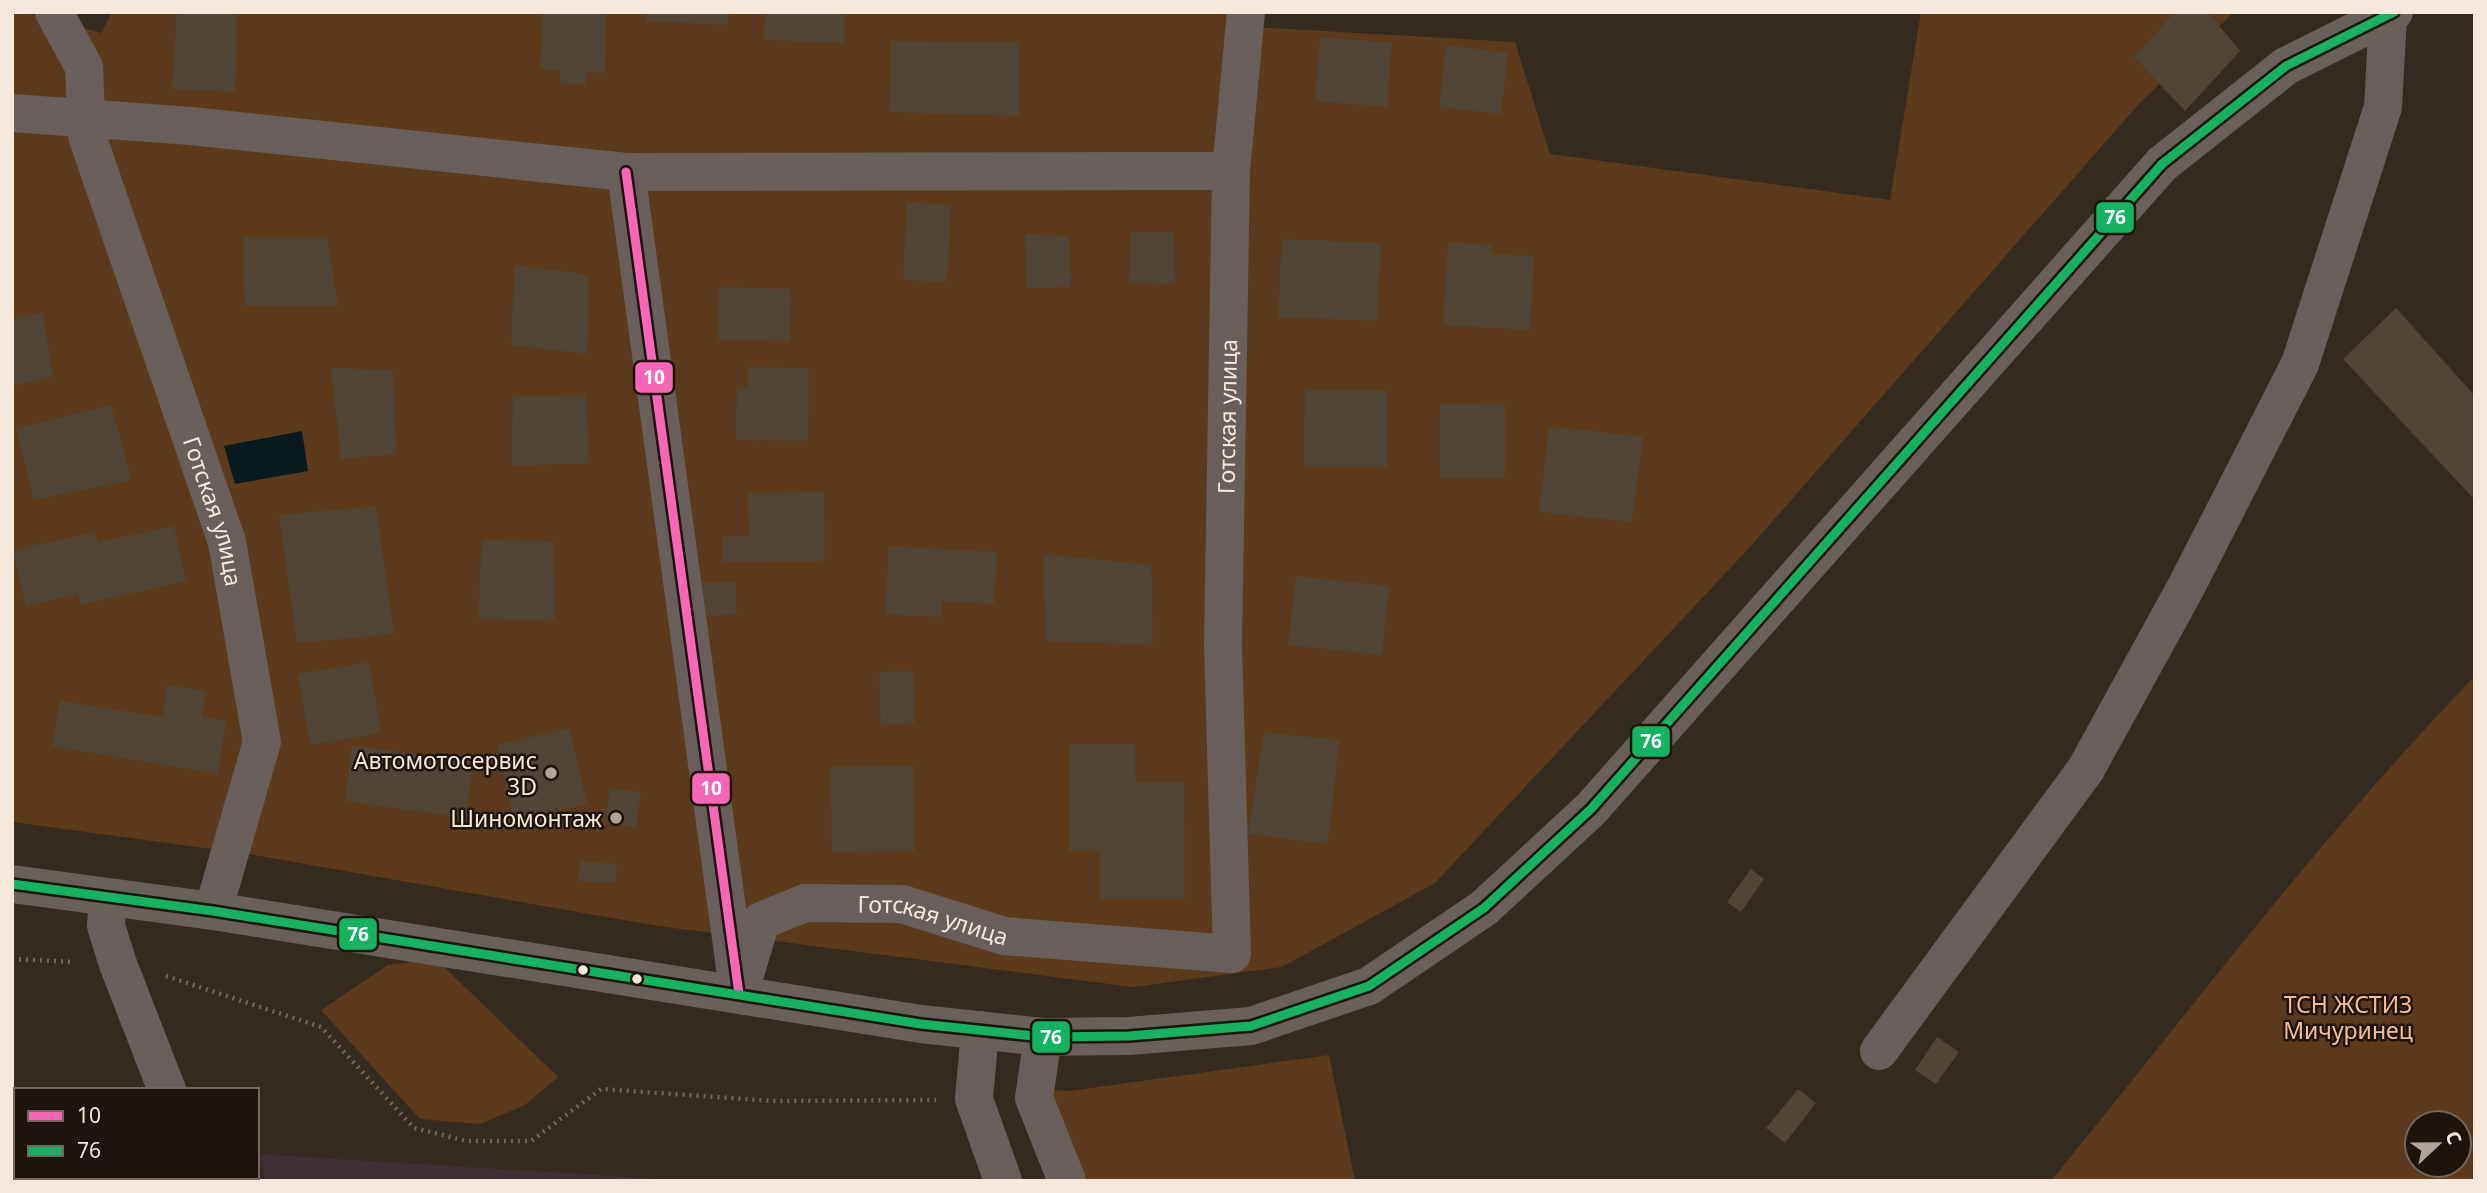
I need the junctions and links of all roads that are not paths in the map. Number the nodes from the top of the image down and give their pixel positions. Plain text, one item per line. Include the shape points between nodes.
1 (54, 12) edge
2 (1246, 12) edge
3 (2391, 14) edge
4 (12, 113) edge
5 (86, 120) junction
6 (1231, 171) junction
7 (626, 172) junction
8 (12, 884) edge
9 (108, 898) junction
10 (213, 911) junction
11 (739, 995) junction
12 (980, 1030) junction
13 (1043, 1037) junction
14 (1879, 1051) dead end
15 (166, 1088) edge
16 (1003, 1181) edge
17 (1067, 1181) edge

1 - 5 street, Готская улица via 85,67
2 - 6 street, Готская улица
3 - 13 main road via 2286,66 2162,164 1591,809 1484,908 1368,986 1251,1026 1129,1036
3 - 14 street via 2383,107 2300,364 2086,769
4 - 5 street
5 - 7 street via 191,126
5 - 10 street, Готская улица via 96,163 227,542 262,742
6 - 7 street
6 - 11 street, Готская улица via 1223,645 1232,954 1004,936 902,904 805,904 761,921
7 - 11 street
8 - 9 main road
9 - 10 main road
9 - 15 street via 106,926
10 - 11 main road
11 - 12 main road
12 - 13 main road
12 - 16 street via 974,1099
13 - 17 street via 1034,1098

